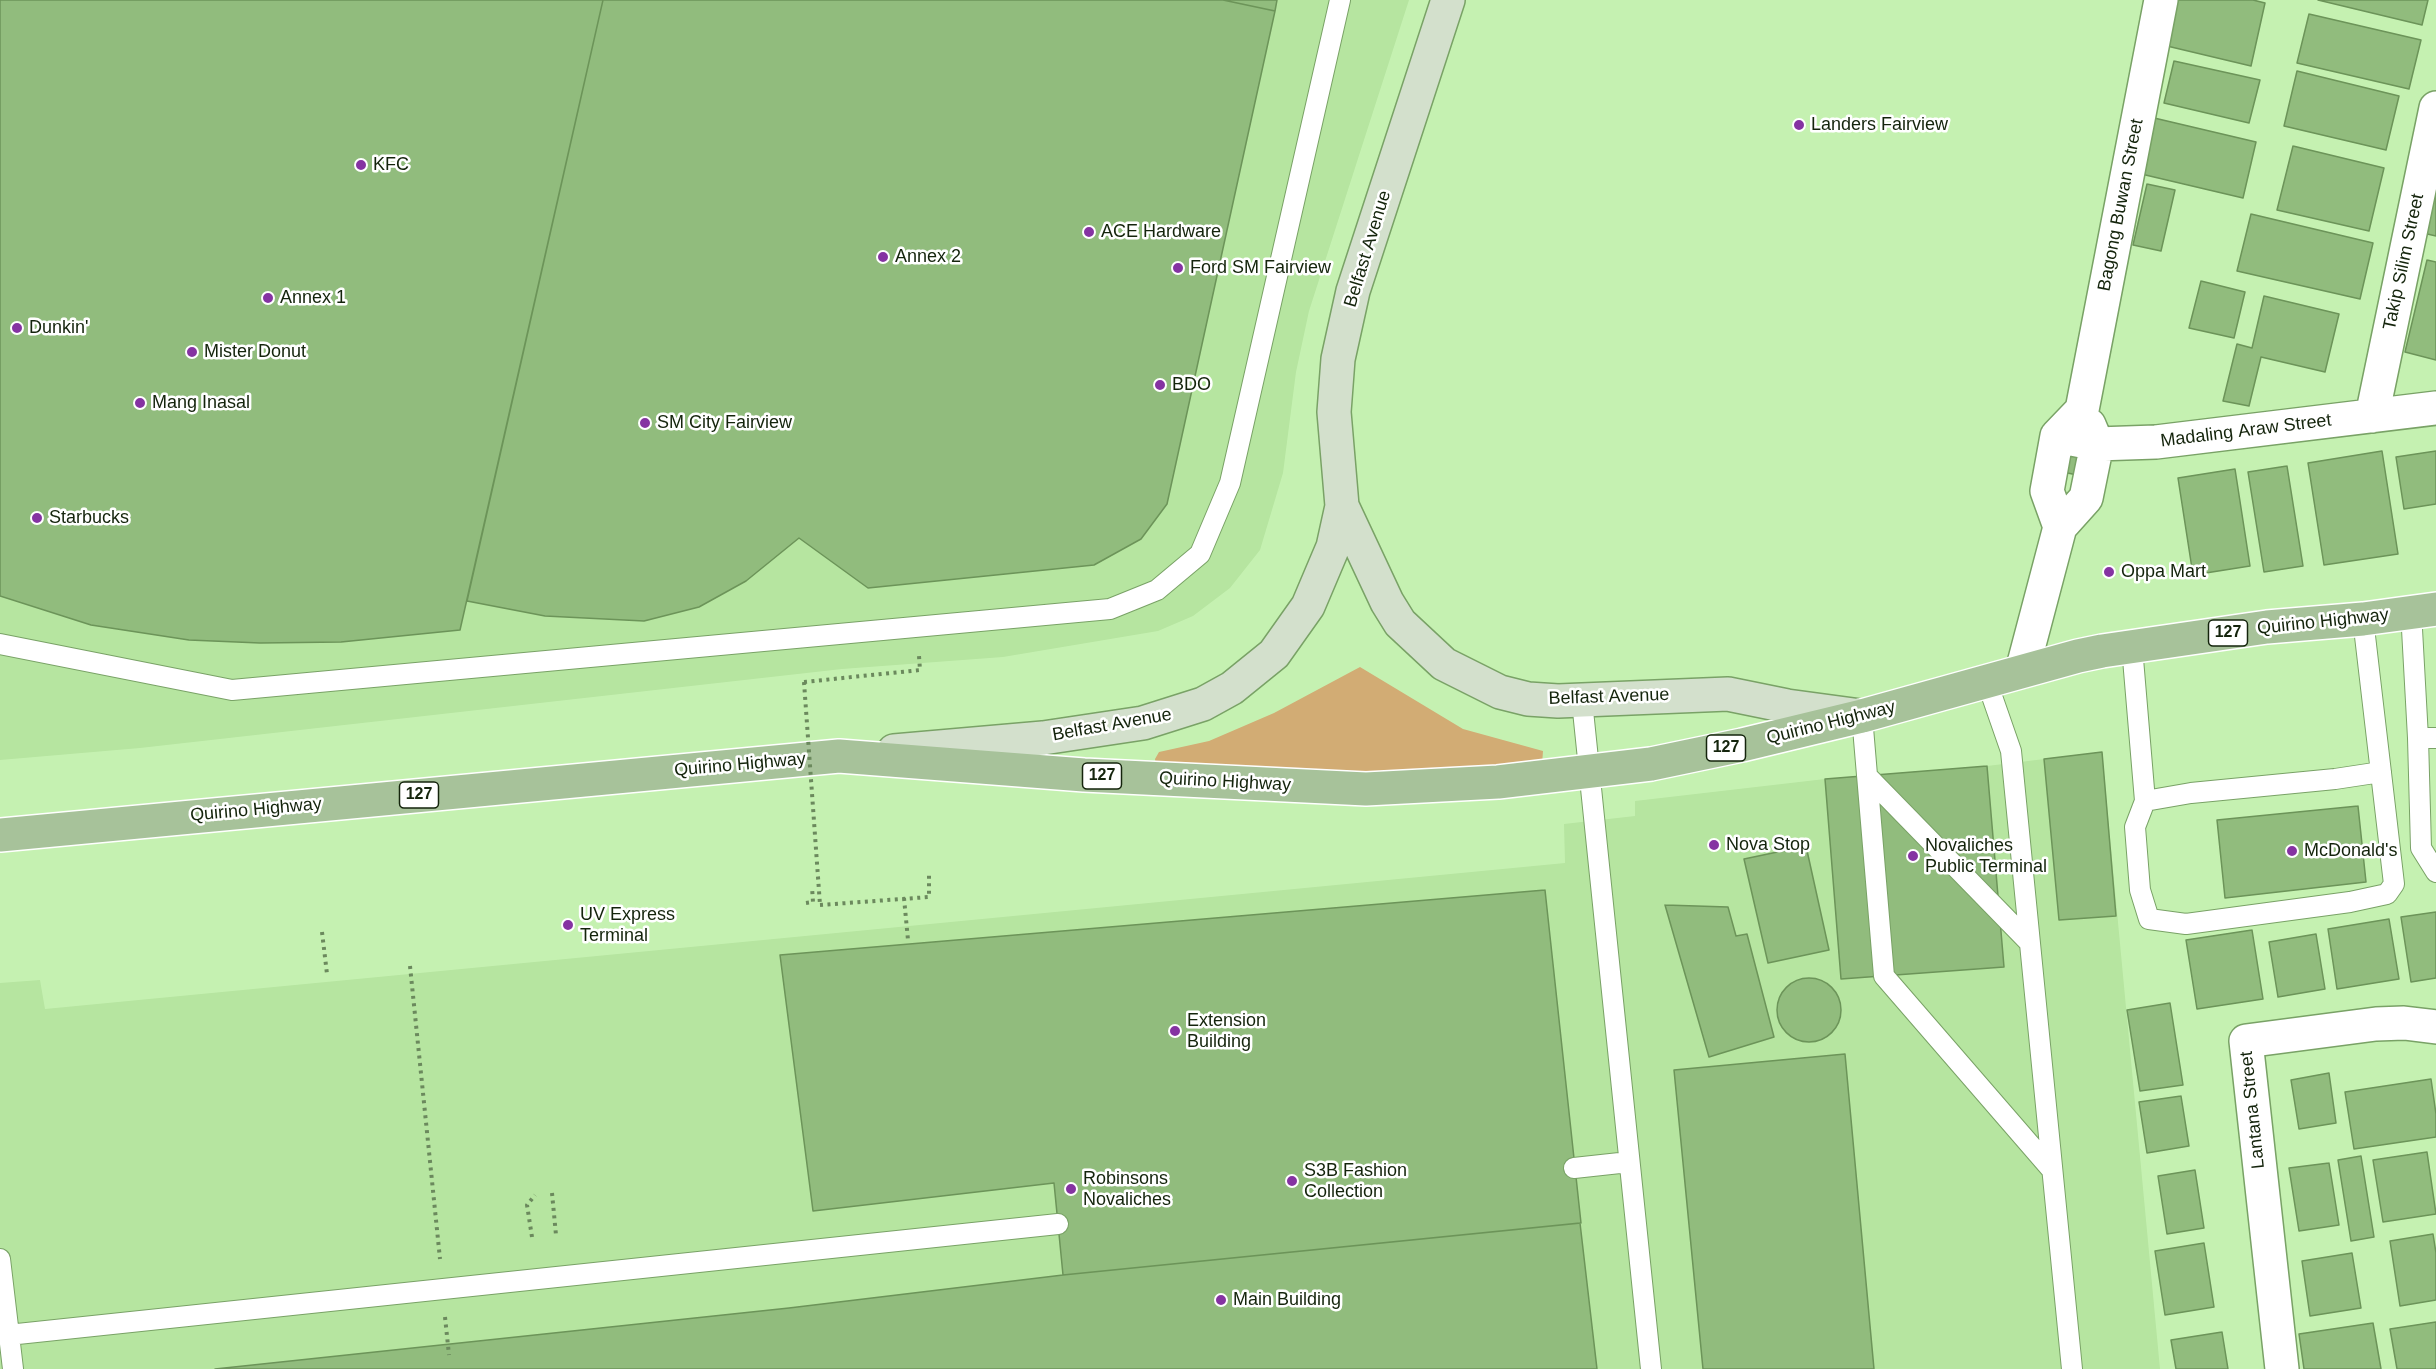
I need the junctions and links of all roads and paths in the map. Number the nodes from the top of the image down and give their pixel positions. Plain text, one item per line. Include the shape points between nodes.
1 (1340, 0) edge
2 (1448, 0) edge
3 (2161, 0) edge
4 (2436, 108) edge
5 (2436, 408) edge
6 (2082, 410) junction
7 (2372, 416) junction
8 (2057, 436) junction
9 (2097, 444) junction
10 (1342, 506) junction
11 (2060, 527) junction
12 (2424, 610) edge
13 (2363, 619) junction
14 (0, 644) edge
15 (2132, 647) junction
16 (920, 670) dead end
17 (2022, 672) junction
18 (1987, 682) junction
19 (1582, 701) junction
20 (1862, 716) junction
21 (2427, 738) edge
22 (839, 756) junction
23 (2381, 772) junction
24 (1589, 773) junction
25 (1867, 776) junction
26 (2145, 801) junction
27 (0, 834) edge
28 (2436, 872) edge
29 (929, 874) dead end
30 (812, 887) dead end
31 (904, 898) junction
32 (806, 903) dead end
33 (322, 932) dead end
34 (908, 940) dead end
35 (2030, 943) junction
36 (410, 966) dead end
37 (327, 974) dead end
38 (2436, 1027) edge
39 (1629, 1162) junction
40 (1574, 1168) dead end
41 (2052, 1170) junction
42 (552, 1193) dead end
43 (535, 1195) dead end
44 (1058, 1224) dead end
45 (556, 1235) dead end
46 (532, 1237) dead end
47 (0, 1259) edge
48 (443, 1291) junction
49 (2, 1304) edge
50 (8, 1335) junction
51 (449, 1355) dead end
52 (13, 1369) edge
53 (1651, 1369) edge
54 (2072, 1369) edge
55 (2282, 1369) edge

1 - 14 lane via 1230,483 1200,554 1157,590 1110,609 232,690
2 - 10 main road, Belfast Avenue via 1353,291 1338,359 1334,412
3 - 6 street, Bagong Buwan Street
4 - 7 street, Takip Silim Street
5 - 7 street, Madaling Araw Street
6 - 8 street
6 - 9 street
7 - 9 street, Madaling Araw Street via 2179,440
8 - 9 street, Madaling Araw Street
8 - 11 street via 2047,491
9 - 11 street via 2086,498
10 - 19 main road, Belfast Avenue via 1400,623 1444,664 1500,692 1528,699
10 - 22 main road, Belfast Avenue via 1321,578 1292,631 1252,674 1203,704 1161,718 1096,731
11 - 17 street
12 - 13 main road, Quirino Highway / 127
12 - 21 lane
13 - 15 main road, Quirino Highway / 127 via 2266,627
13 - 23 lane
15 - 17 main road, Quirino Highway / 127 via 2078,656
15 - 26 lane
16 - 31 path, bridge via 804,682 820,905
17 - 18 main road, Quirino Highway / 127
18 - 20 main road, Quirino Highway / 127
18 - 35 lane via 2011,751
19 - 20 main road, Belfast Avenue via 1728,694
19 - 24 lane
20 - 24 main road, Quirino Highway / 127 via 1731,748
20 - 25 lane
21 - 28 lane via 2421,848
22 - 24 main road, Quirino Highway / 127 via 1084,775 1366,789
22 - 27 main road, Quirino Highway / 127
23 - 26 lane
23 - 26 lane via 2394,884 2387,894 2186,924 2149,920 2140,890 2135,827
24 - 39 lane
25 - 35 lane
25 - 41 lane via 1884,976
29 - 31 path via 929,897
30 - 32 path via 813,902
31 - 34 path
33 - 37 path
35 - 41 lane
36 - 48 path
38 - 55 street, Lantana Street via 2376,1024 2246,1041
39 - 40 lane
39 - 53 lane
41 - 54 lane
42 - 45 path
43 - 46 path via 527,1205
44 - 48 lane
47 - 49 lane
48 - 50 lane
48 - 51 path
49 - 50 lane
50 - 52 lane

